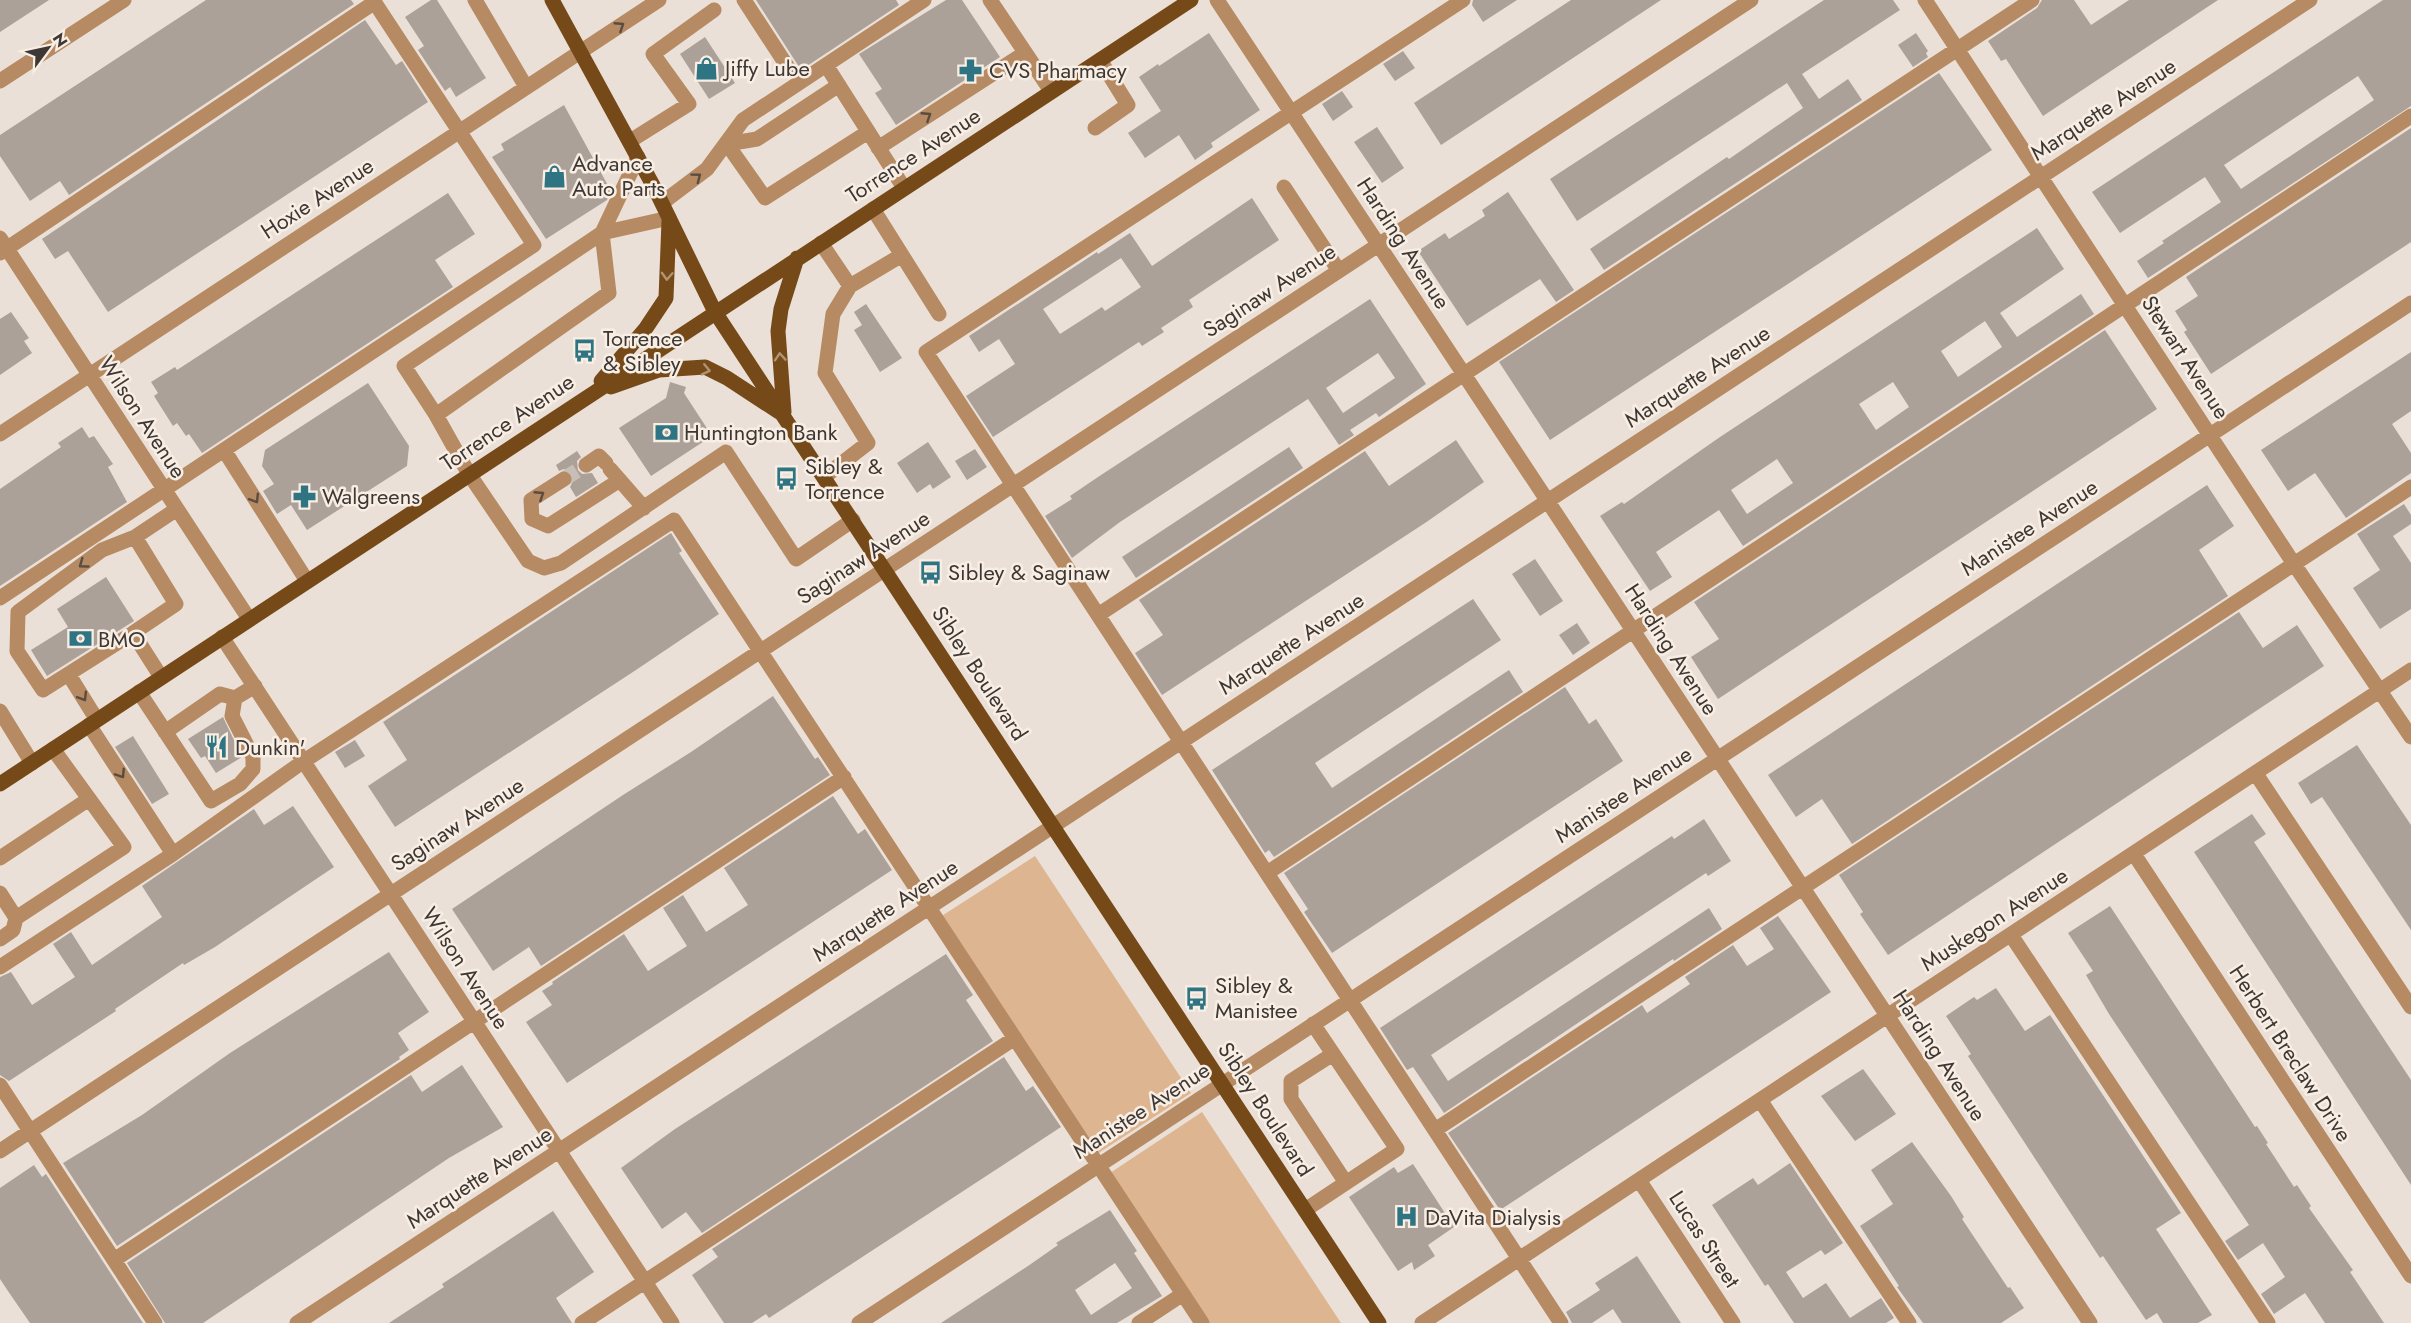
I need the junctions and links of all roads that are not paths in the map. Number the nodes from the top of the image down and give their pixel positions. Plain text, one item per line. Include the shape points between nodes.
1 (124, 0) edge
2 (475, 0) edge
3 (552, 0) edge
4 (659, 0) edge
5 (744, 0) edge
6 (924, 0) edge
7 (990, 0) edge
8 (1191, 0) edge
9 (1217, 0) edge
10 (1463, 0) edge
11 (1751, 0) edge
12 (1924, 0) edge
13 (2032, 0) edge
14 (2310, 0) edge
15 (374, 1) edge
16 (714, 10) dead end
17 (1957, 49) junction
18 (582, 51) junction
19 (1025, 53) junction
20 (1100, 60) junction
21 (826, 65) junction
22 (789, 69) dead end
23 (0, 81) edge
24 (839, 85) junction
25 (526, 87) junction
26 (1051, 92) junction
27 (1291, 113) junction
28 (2411, 116) edge
29 (1095, 128) dead end
30 (460, 131) junction
31 (868, 132) junction
32 (630, 141) junction
33 (727, 144) junction
34 (878, 148) junction
35 (638, 157) junction
36 (2041, 177) junction
37 (1284, 187) dead end
38 (904, 188) junction
39 (662, 203) junction
40 (873, 209) junction
41 (669, 218) junction
42 (602, 233) junction
43 (821, 243) junction
44 (1378, 245) junction
45 (2, 247) edge
46 (902, 255) junction
47 (797, 258) junction
48 (1339, 271) junction
49 (850, 286) junction
50 (2411, 303) edge
51 (2125, 305) junction
52 (715, 312) junction
53 (939, 314) dead end
54 (1464, 374) junction
55 (89, 375) junction
56 (589, 394) junction
57 (436, 415) junction
58 (784, 415) junction
59 (0, 434) edge
60 (2210, 435) junction
61 (224, 450) junction
62 (586, 465) tunnel mouth
63 (612, 471) junction
64 (469, 474) junction
65 (824, 477) junction
66 (564, 479) tunnel mouth
67 (1013, 485) junction
68 (2411, 488) edge
69 (164, 489) junction
70 (1547, 501) junction
71 (644, 507) junction
72 (177, 509) junction
73 (532, 519) junction
74 (853, 520) junction
75 (509, 534) junction
76 (135, 537) junction
77 (2294, 564) junction
78 (885, 569) junction
79 (307, 581) junction
80 (0, 598) edge
81 (1098, 615) junction
82 (249, 620) junction
83 (1633, 631) junction
84 (133, 633) junction
85 (222, 637) junction
86 (761, 651) junction
87 (2411, 670) edge
88 (69, 675) junction
89 (162, 677) junction
90 (255, 686) junction
91 (2380, 690) junction
92 (140, 692) junction
93 (235, 698) junction
94 (0, 711) edge
95 (93, 723) junction
96 (165, 732) junction
97 (2411, 737) edge
98 (1181, 742) junction
99 (53, 749) junction
100 (1717, 759) junction
101 (304, 761) junction
102 (32, 763) junction
103 (2256, 774) junction
104 (844, 777) junction
105 (0, 784) edge
106 (89, 799) junction
107 (1053, 826) junction
108 (173, 854) junction
109 (2134, 854) junction
110 (0, 858) edge
111 (1267, 873) junction
112 (1803, 888) junction
113 (0, 893) edge
114 (391, 894) junction
115 (929, 908) junction
116 (16, 918) junction
117 (2011, 935) junction
118 (0, 939) edge
119 (0, 967) edge
120 (1349, 1001) junction
121 (2411, 1007) edge
122 (1887, 1016) junction
123 (475, 1022) junction
124 (1313, 1024) junction
125 (1015, 1038) junction
126 (1333, 1054) junction
127 (1222, 1084) junction
128 (0, 1085) edge
129 (1760, 1100) junction
130 (1436, 1130) junction
131 (30, 1131) junction
132 (0, 1151) edge
133 (560, 1151) junction
134 (1099, 1165) junction
135 (1639, 1180) junction
136 (1346, 1183) junction
137 (1305, 1210) junction
138 (1519, 1259) junction
139 (114, 1260) junction
140 (2411, 1276) edge
141 (645, 1282) junction
142 (1183, 1294) junction
143 (155, 1323) edge
144 (297, 1323) edge
145 (582, 1323) edge
146 (672, 1323) edge
147 (859, 1323) edge
148 (1139, 1323) edge
149 (1202, 1323) edge
150 (1379, 1323) edge
151 (1422, 1323) edge
152 (1561, 1323) edge
153 (1733, 1323) edge
154 (1909, 1323) edge
155 (2090, 1323) edge
156 (2268, 1323) edge

1 - 23 street
2 - 25 street
3 - 18 main road, Sibley Boulevard
18 -> 4 street, Hoxie Avenue
5 - 22 street
6 - 21 street
7 - 19 street
8 - 20 main road, Torrence Avenue
9 - 27 street, Harding Avenue
10 - 27 street
11 - 44 street, Saginaw Avenue
12 - 17 street, Stewart Avenue
13 - 17 street
14 - 36 street, Marquette Avenue
15 - 30 street
15 - 45 street
16 - 32 street via 653,54 689,104
17 - 36 street, Stewart Avenue
17 - 54 street
18 - 25 street, Hoxie Avenue
18 - 32 main road, Sibley Boulevard
19 - 26 street
34 -> 19 street
20 - 26 main road, Torrence Avenue
20 - 29 street via 1128,105
21 - 24 street
21 - 33 street via 743,120
24 - 31 street
24 - 33 street via 757,139
25 - 30 street, Hoxie Avenue
26 - 38 main road, Torrence Avenue
27 - 44 street, Harding Avenue
27 - 67 street via 926,352
28 - 51 street
30 - 55 street, Hoxie Avenue
30 - 61 street via 534,245
31 - 33 street via 765,198
31 - 34 street
32 - 35 main road, Sibley Boulevard
39 -> 33 street via 707,169
34 - 38 street
35 - 39 main road, Sibley Boulevard
35 - 42 street
36 - 51 street, Stewart Avenue
36 - 70 street, Marquette Avenue
37 - 48 street
38 - 40 main road, Torrence Avenue
39 - 41 main road, Sibley Boulevard
40 - 43 main road, Torrence Avenue
40 - 46 street
41 - 42 street
41 - 52 main road, Sibley Boulevard
41 -> 56 main road via 666,298 646,328
42 - 57 street via 609,293
42 - 57 street via 404,366
43 - 47 main road, Torrence Avenue
43 - 49 street
44 - 48 street, Saginaw Avenue
44 - 54 street, Harding Avenue
45 - 55 street, Wilson Avenue
46 - 49 street
46 - 53 street
47 - 52 main road, Torrence Avenue
58 -> 47 main road via 778,331
48 - 67 street, Saginaw Avenue
49 - 65 street via 833,314 825,373 868,443
50 - 60 street, Manistee Avenue
51 - 60 street, Stewart Avenue
51 - 83 street
52 - 56 main road, Torrence Avenue
52 - 58 main road, Sibley Boulevard
54 - 70 street, Harding Avenue
54 - 81 street
55 - 59 street, Hoxie Avenue
55 - 69 street, Wilson Avenue
56 -> 58 main road via 659,370 705,368
56 - 64 main road, Torrence Avenue
57 - 64 street
58 - 65 main road, Sibley Boulevard
60 - 77 street, Stewart Avenue
60 - 100 street, Manistee Avenue
61 - 69 street
61 -> 79 street
62 - 63 street via 599,456
63 - 71 street
63 - 73 street via 548,526
64 - 75 street
64 - 79 main road, Torrence Avenue
65 - 74 main road, Sibley Boulevard
73 -> 66 street via 531,500
67 - 78 street, Saginaw Avenue
67 - 81 street
68 - 77 street
69 - 72 street, Wilson Avenue
69 - 80 street
70 - 83 street, Harding Avenue
70 - 98 street, Marquette Avenue
71 - 74 street via 726,452 796,559
71 - 75 street via 561,563 544,568 528,561
72 - 76 street
72 - 82 street, Wilson Avenue
73 - 75 street
74 - 78 main road, Sibley Boulevard
76 - 84 street via 176,604
76 -> 88 street via 102,550 18,612 17,651 43,690
77 - 91 street, Stewart Avenue
77 - 112 street
78 - 86 street, Saginaw Avenue
78 - 107 main road, Sibley Boulevard
79 - 82 main road, Torrence Avenue
81 - 98 street
82 - 85 main road, Torrence Avenue
83 - 100 street, Harding Avenue
83 - 111 street
84 - 88 street
84 - 89 street
85 - 89 main road, Torrence Avenue
85 - 90 street, Wilson Avenue
86 - 101 street via 674,520
86 - 104 street
86 - 114 street, Saginaw Avenue
87 - 91 street, Muskegon Avenue
88 -> 95 street
89 - 92 main road, Torrence Avenue
90 - 93 street
90 - 101 street, Wilson Avenue
91 - 97 street, Stewart Avenue
91 - 103 street, Muskegon Avenue
92 - 95 main road, Torrence Avenue
92 - 96 street
93 - 96 street via 220,694
93 - 96 street via 232,716 253,757 253,769 240,784 211,801
94 - 102 street
95 - 99 main road, Torrence Avenue
95 -> 108 street
98 - 107 street, Marquette Avenue
98 - 111 street
99 - 102 main road, Torrence Avenue
99 - 106 street
100 - 112 street, Harding Avenue
100 - 120 street, Manistee Avenue
101 - 108 street
101 - 114 street, Wilson Avenue
102 - 105 main road, Torrence Avenue
103 - 109 street, Muskegon Avenue
103 - 121 street
104 - 115 street
104 - 123 street
106 - 110 street
106 - 116 street via 124,847
107 - 115 street, Marquette Avenue
107 - 127 main road, Sibley Boulevard
108 - 119 street
109 - 117 street, Muskegon Avenue
109 - 140 street, Herbert Breclaw Drive
111 - 120 street
112 - 122 street, Harding Avenue
112 - 130 street
113 - 116 street
114 - 123 street, Wilson Avenue
114 - 131 street, Saginaw Avenue
115 - 125 street
115 - 133 street, Marquette Avenue
116 - 118 street via 14,930
117 - 122 street, Muskegon Avenue
117 - 156 street
120 - 124 street, Manistee Avenue
120 - 130 street
122 - 129 street, Muskegon Avenue
122 - 155 street, Harding Avenue
123 - 133 street, Wilson Avenue
123 - 139 street
124 - 126 street
124 - 127 street, Manistee Avenue
125 - 134 street
125 - 141 street
126 - 136 street via 1291,1081 1292,1099
126 - 136 street via 1396,1149
127 - 134 street, Manistee Avenue
127 - 137 main road, Sibley Boulevard
128 - 131 street
129 - 135 street, Muskegon Avenue
129 - 154 street
130 - 138 street
131 - 132 street, Saginaw Avenue
131 - 139 street
133 - 141 street, Wilson Avenue
133 - 144 street, Marquette Avenue
134 - 142 street
134 - 147 street, Manistee Avenue
135 - 138 street, Muskegon Avenue
135 - 153 street, Lucas Street
136 - 137 street
137 - 150 main road, Sibley Boulevard
138 - 151 street, Muskegon Avenue
138 - 152 street
139 - 143 street
141 - 145 street
141 - 146 street, Wilson Avenue
142 - 148 street
142 - 149 street

